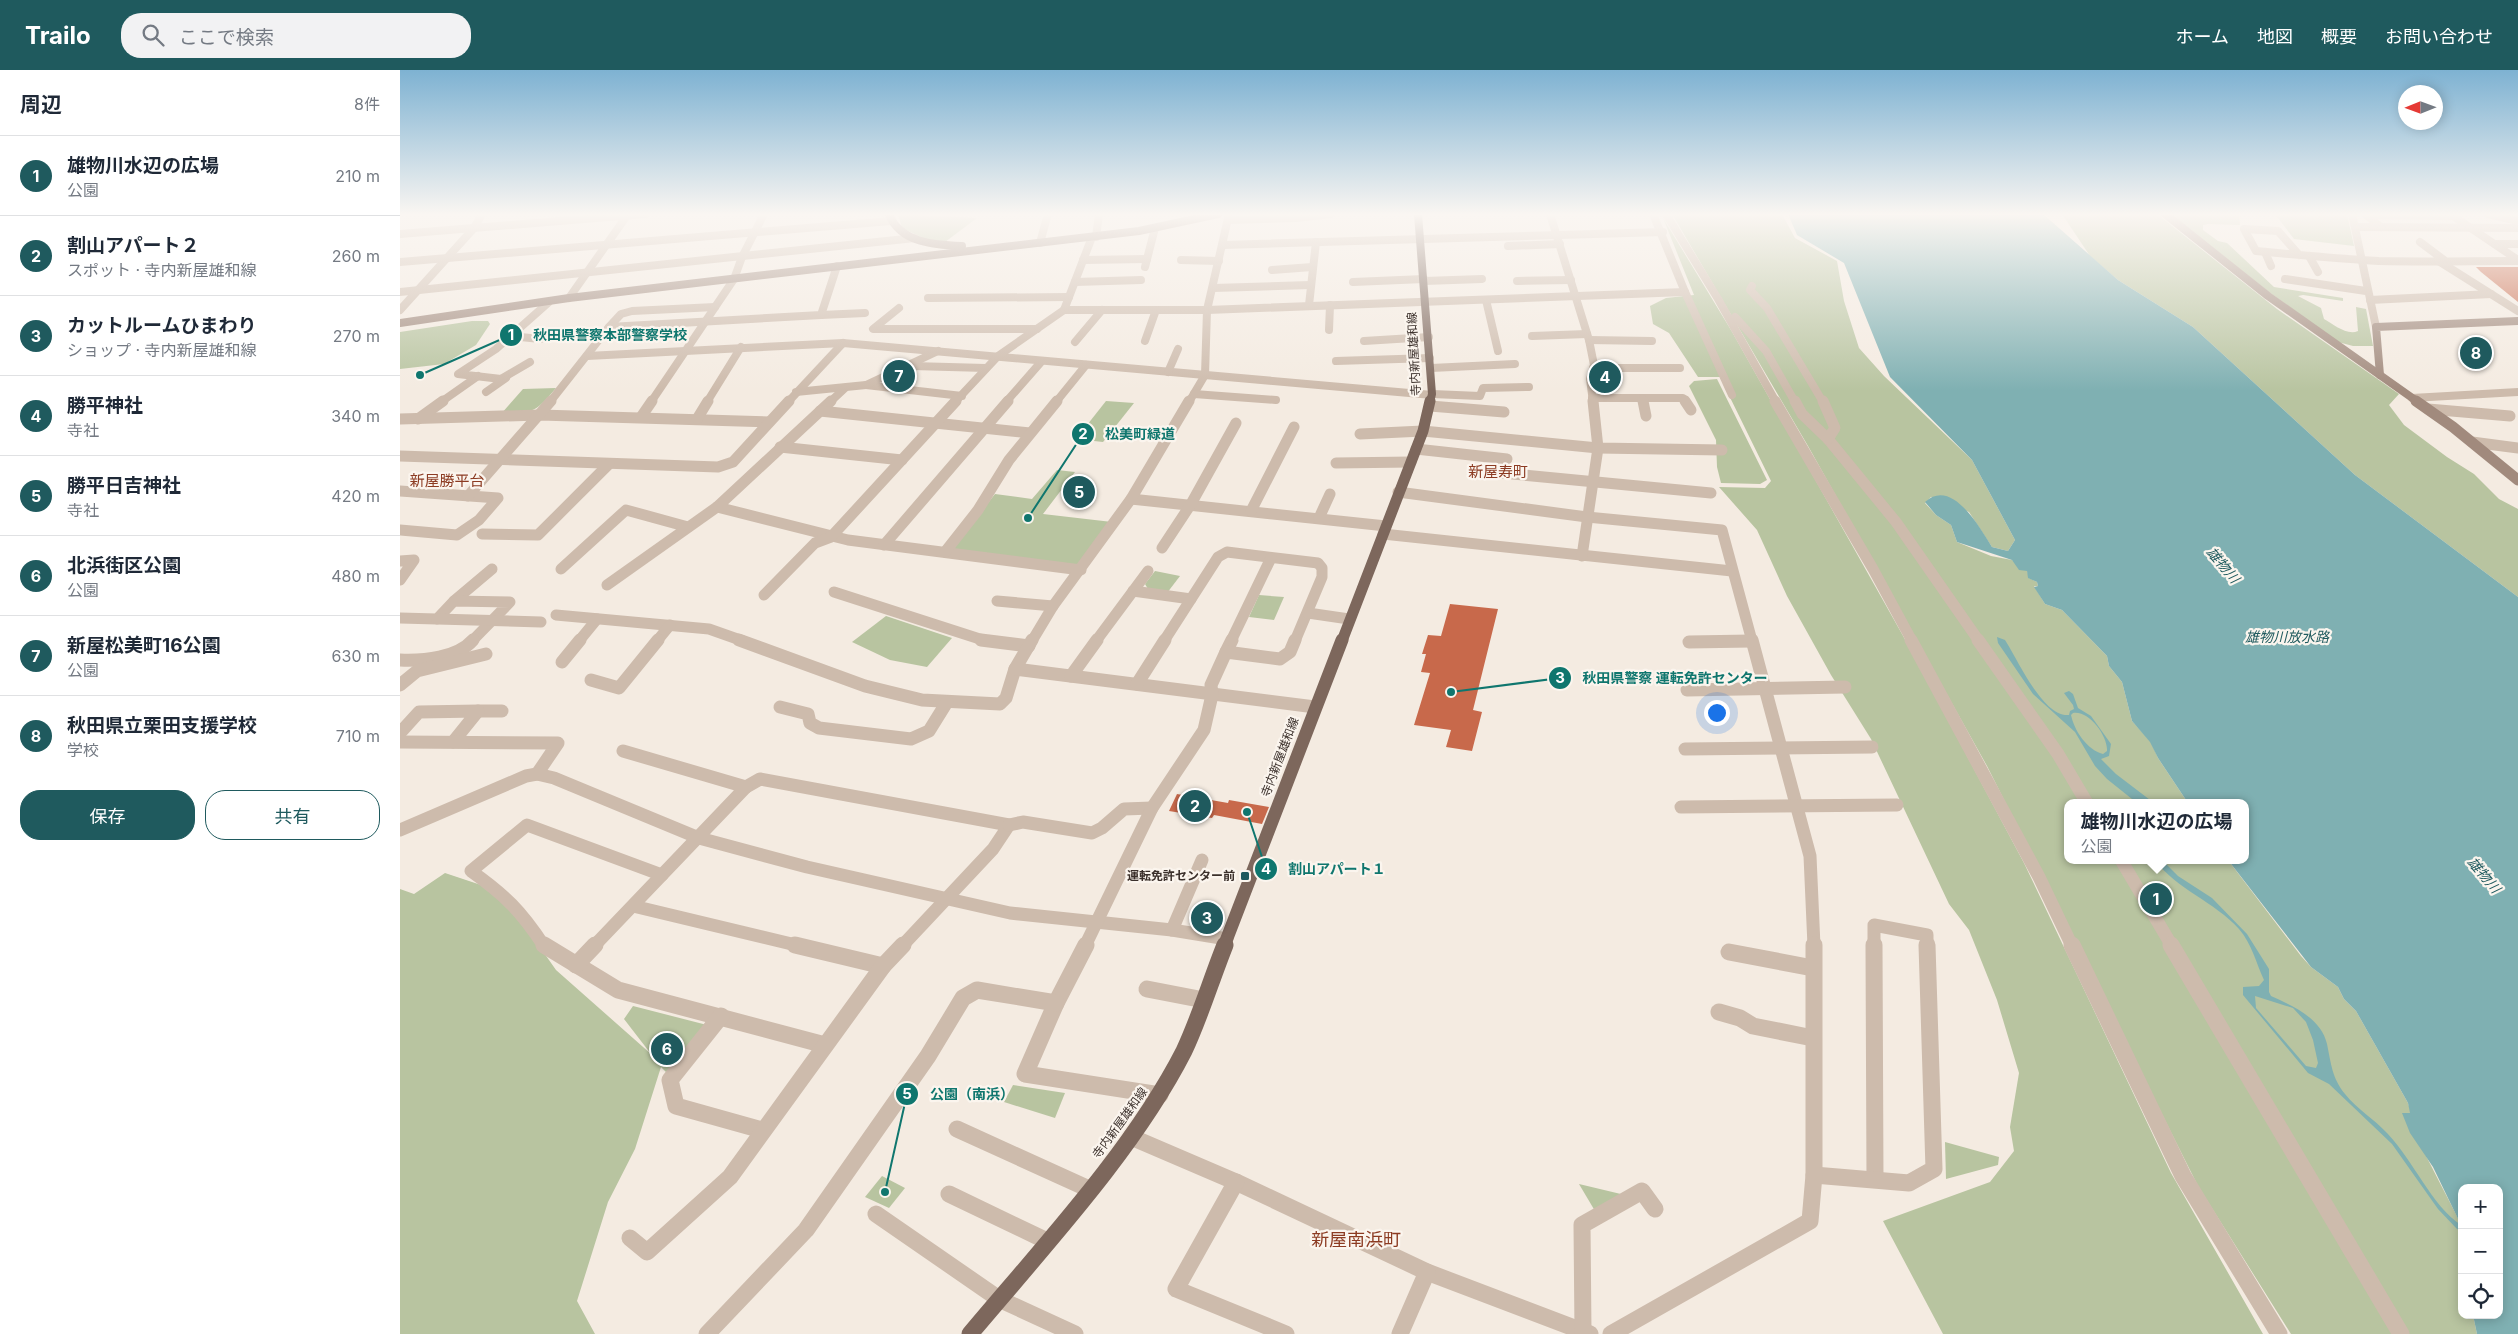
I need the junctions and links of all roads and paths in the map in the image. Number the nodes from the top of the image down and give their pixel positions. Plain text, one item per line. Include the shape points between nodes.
1 (433, 273) edge
2 (588, 273) joint
3 (736, 273) edge
4 (782, 273) edge
5 (835, 273) edge
6 (1079, 273) edge
7 (1216, 273) edge
8 (1311, 273) edge
9 (1423, 273) edge
10 (1569, 273) edge
11 (1678, 273) edge
12 (1702, 273) edge
13 (2240, 273) edge
14 (2363, 273) edge
15 (2459, 273) edge
16 (734, 279) junction
17 (1482, 279) dead end
18 (1141, 280) dead end
19 (1424, 280) junction
20 (1517, 280) dead end
21 (1571, 280) junction
22 (2285, 280) dead end
23 (1075, 282) junction
24 (1353, 282) dead end
25 (1310, 285) junction
26 (1752, 286) dead end
27 (1212, 288) junction
28 (418, 291) junction
29 (2366, 291) junction
30 (400, 292) edge
31 (1685, 292) junction
32 (2491, 294) junction
33 (1069, 297) junction
34 (1576, 297) junction
35 (569, 298) junction
36 (928, 298) dead end
37 (1718, 299) junction
38 (1486, 300) junction
39 (2370, 300) junction
40 (549, 302) junction
41 (1426, 302) junction
42 (1330, 305) junction
43 (1309, 306) junction
44 (715, 307) junction
45 (899, 308) dead end
46 (400, 310) edge
47 (1064, 310) junction
48 (1102, 310) junction
49 (1156, 310) junction
50 (1207, 310) junction
51 (2518, 311) edge
52 (865, 313) dead end
53 (821, 315) junction
54 (2518, 321) edge
55 (705, 322) junction
56 (400, 323) edge
57 (609, 327) junction
58 (2376, 327) junction
59 (921, 329) junction
60 (1037, 329) junction
61 (1329, 330) dead end
62 (511, 336) junction
63 (1532, 336) dead end
64 (1429, 337) junction
65 (1588, 337) junction
66 (540, 339) dead end
67 (1145, 341) dead end
68 (1364, 341) dead end
69 (1652, 341) dead end
70 (1075, 342) dead end
71 (843, 343) junction
72 (741, 348) junction
73 (902, 348) junction
74 (1178, 349) dead end
75 (686, 350) junction
76 (938, 351) junction
77 (1498, 351) dead end
78 (587, 356) junction
79 (998, 356) junction
80 (1336, 361) dead end
81 (530, 362) dead end
82 (1041, 362) junction
83 (1430, 363) junction
84 (1515, 364) dead end
85 (1086, 365) junction
86 (909, 366) junction
87 (986, 368) junction
88 (1593, 368) junction
89 (1680, 368) dead end
90 (1168, 372) junction
91 (1205, 375) junction
92 (2380, 375) junction
93 (478, 376) junction
94 (506, 378) junction
95 (866, 385) junction
96 (1529, 387) dead end
97 (845, 388) junction
98 (486, 392) dead end
99 (796, 392) junction
100 (2516, 393) edge
101 (1194, 394) junction
102 (1732, 395) dead end
103 (962, 396) junction
104 (1432, 398) junction
105 (1592, 398) junction
106 (1642, 398) junction
107 (2412, 398) junction
108 (1276, 400) dead end
109 (2428, 409) junction
110 (1691, 410) dead end
111 (820, 411) junction
112 (1504, 412) dead end
113 (540, 414) junction
114 (1646, 416) dead end
115 (2510, 416) dead end
116 (640, 417) junction
117 (418, 419) junction
118 (697, 419) junction
119 (400, 420) edge
120 (769, 422) junction
121 (1236, 423) dead end
122 (936, 424) junction
123 (1294, 427) dead end
124 (983, 428) junction
125 (1423, 431) junction
126 (1030, 433) junction
127 (1360, 434) dead end
128 (1828, 439) junction
129 (2472, 442) junction
130 (780, 447) junction
131 (1598, 448) junction
132 (2518, 448) edge
133 (1416, 449) junction
134 (1722, 450) dead end
135 (400, 456) edge
136 (1507, 459) dead end
137 (501, 460) junction
138 (902, 460) junction
139 (1411, 462) junction
140 (1336, 463) dead end
141 (609, 464) junction
142 (1502, 473) dead end
143 (2516, 476) edge
144 (1592, 482) junction
145 (400, 491) edge
146 (1398, 492) junction
147 (1711, 493) dead end
148 (1330, 494) dead end
149 (468, 496) junction
150 (1131, 499) junction
151 (1190, 504) junction
152 (716, 507) junction
153 (1251, 511) junction
154 (1587, 517) junction
155 (1319, 518) junction
156 (688, 527) junction
157 (400, 530) edge
158 (1384, 530) junction
159 (482, 534) dead end
160 (831, 537) junction
161 (884, 545) junction
162 (1162, 548) dead end
163 (945, 552) junction
164 (1582, 556) junction
165 (1270, 558) junction
166 (400, 561) edge
167 (492, 568) dead end
168 (561, 569) dead end
169 (1081, 570) junction
170 (1148, 571) dead end
171 (1732, 571) junction
172 (400, 580) edge
173 (607, 584) dead end
174 (1133, 591) junction
175 (834, 592) dead end
176 (764, 595) dead end
177 (1191, 599) junction
178 (454, 601) junction
179 (997, 601) dead end
180 (1054, 606) junction
181 (1308, 613) junction
182 (556, 615) dead end
183 (400, 618) edge
184 (437, 619) junction
185 (597, 619) junction
186 (1349, 619) junction
187 (493, 620) junction
188 (542, 622) dead end
189 (670, 625) junction
190 (1751, 641) junction
191 (1688, 642) dead end
192 (1029, 646) junction
193 (1226, 652) junction
194 (486, 654) dead end
195 (400, 660) edge
196 (562, 662) dead end
197 (1015, 669) junction
198 (1071, 676) junction
199 (591, 680) dead end
200 (1137, 684) junction
201 (400, 686) edge
202 (1845, 687) dead end
203 (1764, 689) junction
204 (1687, 690) dead end
205 (1212, 695) junction
206 (947, 702) junction
207 (780, 707) dead end
208 (1315, 707) junction
209 (478, 711) junction
210 (502, 711) dead end
211 (400, 733) edge
212 (400, 742) edge
213 (453, 742) junction
214 (1872, 747) dead end
215 (1685, 749) dead end
216 (1781, 749) junction
217 (623, 751) dead end
218 (537, 774) junction
219 (746, 787) junction
220 (2085, 799) edge
221 (1897, 805) dead end
222 (1681, 807) dead end
223 (1152, 808) junction
224 (1797, 808) junction
225 (1009, 825) junction
226 (400, 830) edge
227 (699, 838) junction
228 (1202, 860) dead end
229 (2123, 864) edge
230 (662, 875) junction
231 (946, 899) junction
232 (633, 906) junction
233 (1098, 922) junction
234 (1172, 930) junction
235 (1227, 940) junction
236 (1730, 952) dead end
237 (576, 964) junction
238 (884, 966) junction
239 (1813, 968) junction
240 (1147, 989) dead end
241 (1204, 1000) junction
242 (1056, 1003) junction
243 (1719, 1012) dead end
244 (721, 1016) junction
245 (1813, 1038) junction
246 (826, 1045) junction
247 (1160, 1095) junction
248 (957, 1129) dead end
249 (762, 1130) junction
250 (1131, 1137) junction
251 (1814, 1175) junction
252 (1875, 1180) junction
253 (1236, 1182) junction
254 (1089, 1189) junction
255 (949, 1194) dead end
256 (1655, 1209) dead end
257 (876, 1214) dead end
258 (630, 1238) dead end
259 (1047, 1241) junction
260 (1428, 1272) junction
261 (999, 1299) junction
262 (1619, 1331) edge
263 (1586, 1333) edge
264 (707, 1334) edge
265 (970, 1334) edge
266 (1073, 1334) edge
267 (1286, 1334) edge
268 (1400, 1334) edge
269 (2279, 1334) edge
270 (2401, 1334) edge

1 - 28 street
2 - 28 street
2 - 35 street
3 - 16 street
4 - 16 street
5 - 53 street
6 - 23 street
7 - 27 street
8 - 25 street
9 - 19 main road, 寺内新屋雄和線
10 - 21 street
11 - 31 street
12 - 37 street
13 - 92 street
14 - 29 street
15 - 32 street
16 - 35 street
16 - 44 street
17 - 19 street
18 - 23 street
19 - 24 street
19 - 41 main road, 寺内新屋雄和線
20 - 21 street
21 - 34 street
22 - 29 street
23 - 33 street
25 - 27 street
25 - 43 street
26 - 128 street via 1750,290 1768,308 1828,410 1835,428
27 - 50 street
28 - 30 street
28 - 46 street
29 - 39 street
31 - 34 street
31 - 102 street
32 - 39 street
32 - 51 street
33 - 36 street
33 - 47 street
34 - 38 street
34 - 65 street
35 - 40 street
37 - 128 street via 1766,351 1802,414
37 - 269 street via 1873,569 2000,802 2183,1176
38 - 41 street
38 - 77 street
39 - 58 street
40 - 56 street
40 - 62 street
41 - 42 street
41 - 64 main road, 寺内新屋雄和線
42 - 43 street
42 - 61 street
43 - 50 street
44 - 55 street
44 - 57 street via 632,311 620,314
45 - 59 street via 873,329
47 - 48 street
47 - 60 street
48 - 49 street
48 - 70 street
49 - 50 street
49 - 67 street
50 - 91 street
52 - 53 street
53 - 55 street
54 - 58 street
55 - 57 street
55 - 75 street
57 - 78 street
58 - 92 street
59 - 60 street
59 - 73 street
60 - 79 street
62 - 66 street
62 - 93 street via 458,374
63 - 65 street
64 - 68 street
64 - 83 main road, 寺内新屋雄和線
65 - 69 street
65 - 88 street
71 - 72 street
71 - 73 street
71 - 99 street
72 - 75 street
72 - 118 street
73 - 76 street
74 - 90 street
75 - 78 street
75 - 116 street
76 - 79 street
76 - 86 street
78 - 113 street
79 - 82 street
79 - 87 street
80 - 83 street
81 - 94 street
82 - 85 street
82 - 124 street
83 - 84 street
83 - 104 main road, 寺内新屋雄和線
85 - 90 street
85 - 126 street
86 - 87 street
86 - 95 street
87 - 103 street
88 - 89 street
88 - 105 street via 1590,380
90 - 91 street
91 - 101 street
91 - 104 street
92 - 107 street
93 - 94 street
93 - 117 street
94 - 98 street
95 - 97 street
95 - 103 street
96 - 104 street via 1483,388 1480,396
97 - 99 street
97 - 111 street
99 - 120 street
100 - 107 street
101 - 108 street
101 - 150 street
103 - 122 street
104 - 112 street
104 - 125 main road, 寺内新屋雄和線
105 - 106 street
105 - 131 street
106 - 110 street via 1683,398
106 - 114 street
107 - 109 street
109 - 115 street
109 - 129 street
111 - 122 street
111 - 130 street
113 - 116 street
113 - 117 street
113 - 137 street
116 - 118 street
117 - 119 street
118 - 120 street
120 - 141 street via 733,462 718,467
121 - 151 street
122 - 124 street
122 - 138 street
123 - 153 street
124 - 126 street
124 - 161 street
125 - 127 street
125 - 131 street
125 - 133 main road, 寺内新屋雄和線
126 - 163 street
128 - 220 street via 1896,522 2058,754
129 - 132 street
129 - 143 street
130 - 138 street
130 - 152 street
131 - 134 street
131 - 144 street
133 - 136 street
133 - 139 main road, 寺内新屋雄和線
135 - 137 street
137 - 141 street
137 - 149 street
138 - 160 street
139 - 140 street
139 - 146 main road, 寺内新屋雄和線
141 - 159 street via 538,534
142 - 144 street
144 - 147 street
144 - 154 street
145 - 149 street
146 - 154 street
146 - 158 main road, 寺内新屋雄和線
148 - 155 street
149 - 157 street via 498,498 479,520 456,535
150 - 151 street
150 - 169 street
151 - 153 street
151 - 162 street
152 - 156 street
152 - 160 street
153 - 155 street
154 - 164 street
154 - 171 street via 1722,530
155 - 158 street
156 - 168 street via 626,510
156 - 173 street
158 - 164 street
158 - 186 main road, 寺内新屋雄和線
160 - 161 street
160 - 176 street via 815,543
161 - 163 street
163 - 169 street
164 - 171 street
165 - 177 street via 1227,552 1218,557
165 - 181 street via 1318,563 1322,568 1322,577
165 - 193 street
166 - 172 street via 414,560
167 - 178 street
169 - 180 street
170 - 174 street
171 - 190 street
174 - 177 street
174 - 198 street
175 - 192 street via 958,634 988,642
177 - 200 street
178 - 184 street
178 - 187 street via 510,602
179 - 180 street
180 - 192 street
181 - 186 street
181 - 193 street via 1290,652 1280,658
182 - 185 street
183 - 184 street
184 - 187 street
185 - 189 street
185 - 196 street
186 - 208 main road, 寺内新屋雄和線
187 - 188 street
187 - 195 street via 464,650 417,660
189 - 199 street via 619,688
189 - 206 street via 709,629 865,686 922,700
190 - 191 street
190 - 203 street
192 - 197 street
193 - 205 street via 1211,685
194 - 201 street via 417,671
197 - 198 street
197 - 206 street via 1004,702
198 - 200 street
200 - 205 street
202 - 203 street
203 - 204 street
203 - 216 street
205 - 208 street
205 - 223 street via 1204,730
206 - 207 street via 930,731 922,738 911,739 819,728 810,723 808,714
208 - 235 main road, 寺内新屋雄和線
209 - 210 street
209 - 211 street via 419,712
209 - 213 street
212 - 213 street
213 - 218 street via 558,743
214 - 216 street
215 - 216 street
216 - 224 street
217 - 219 street
218 - 226 street
218 - 227 street via 554,778
219 - 225 street via 760,779
219 - 227 street
221 - 224 street
222 - 224 street
223 - 225 street via 1124,809 1092,833 1023,822
223 - 233 street
224 - 239 street via 1810,856
225 - 231 street via 993,850
227 - 230 street
227 - 231 street
228 - 234 street
229 - 270 street
230 - 232 street
230 - 237 street via 527,825 470,871 502,893 524,915 545,948
231 - 233 street via 1010,913
231 - 238 street
232 - 237 street
232 - 238 street
233 - 234 street
233 - 242 street
234 - 235 street
235 - 241 main road, 寺内新屋雄和線
236 - 239 street
237 - 244 street via 618,990
238 - 246 street
239 - 245 street
240 - 241 street
241 - 247 main road, 寺内新屋雄和線 via 1184,1050
242 - 247 street via 1025,1074
242 - 264 street via 977,990 964,998 928,1056 806,1230
243 - 245 street via 1753,1026
244 - 246 street
244 - 249 street via 670,1080 676,1106
245 - 251 street
246 - 249 street
247 - 250 main road, 寺内新屋雄和線
248 - 254 street
249 - 258 street via 730,1177 647,1252
250 - 253 street
250 - 254 main road, 寺内新屋雄和線
251 - 252 street
251 - 262 street via 1810,1221
252 - 252 street via 1908,1183 1934,1169 1928,935 1874,926
253 - 260 street
253 - 267 street via 1176,1289
254 - 259 main road, 寺内新屋雄和線
255 - 259 street
256 - 263 street via 1642,1191 1582,1225
257 - 261 street
259 - 261 main road, 寺内新屋雄和線
260 - 263 street
260 - 268 street
261 - 265 main road, 寺内新屋雄和線
261 - 266 street

